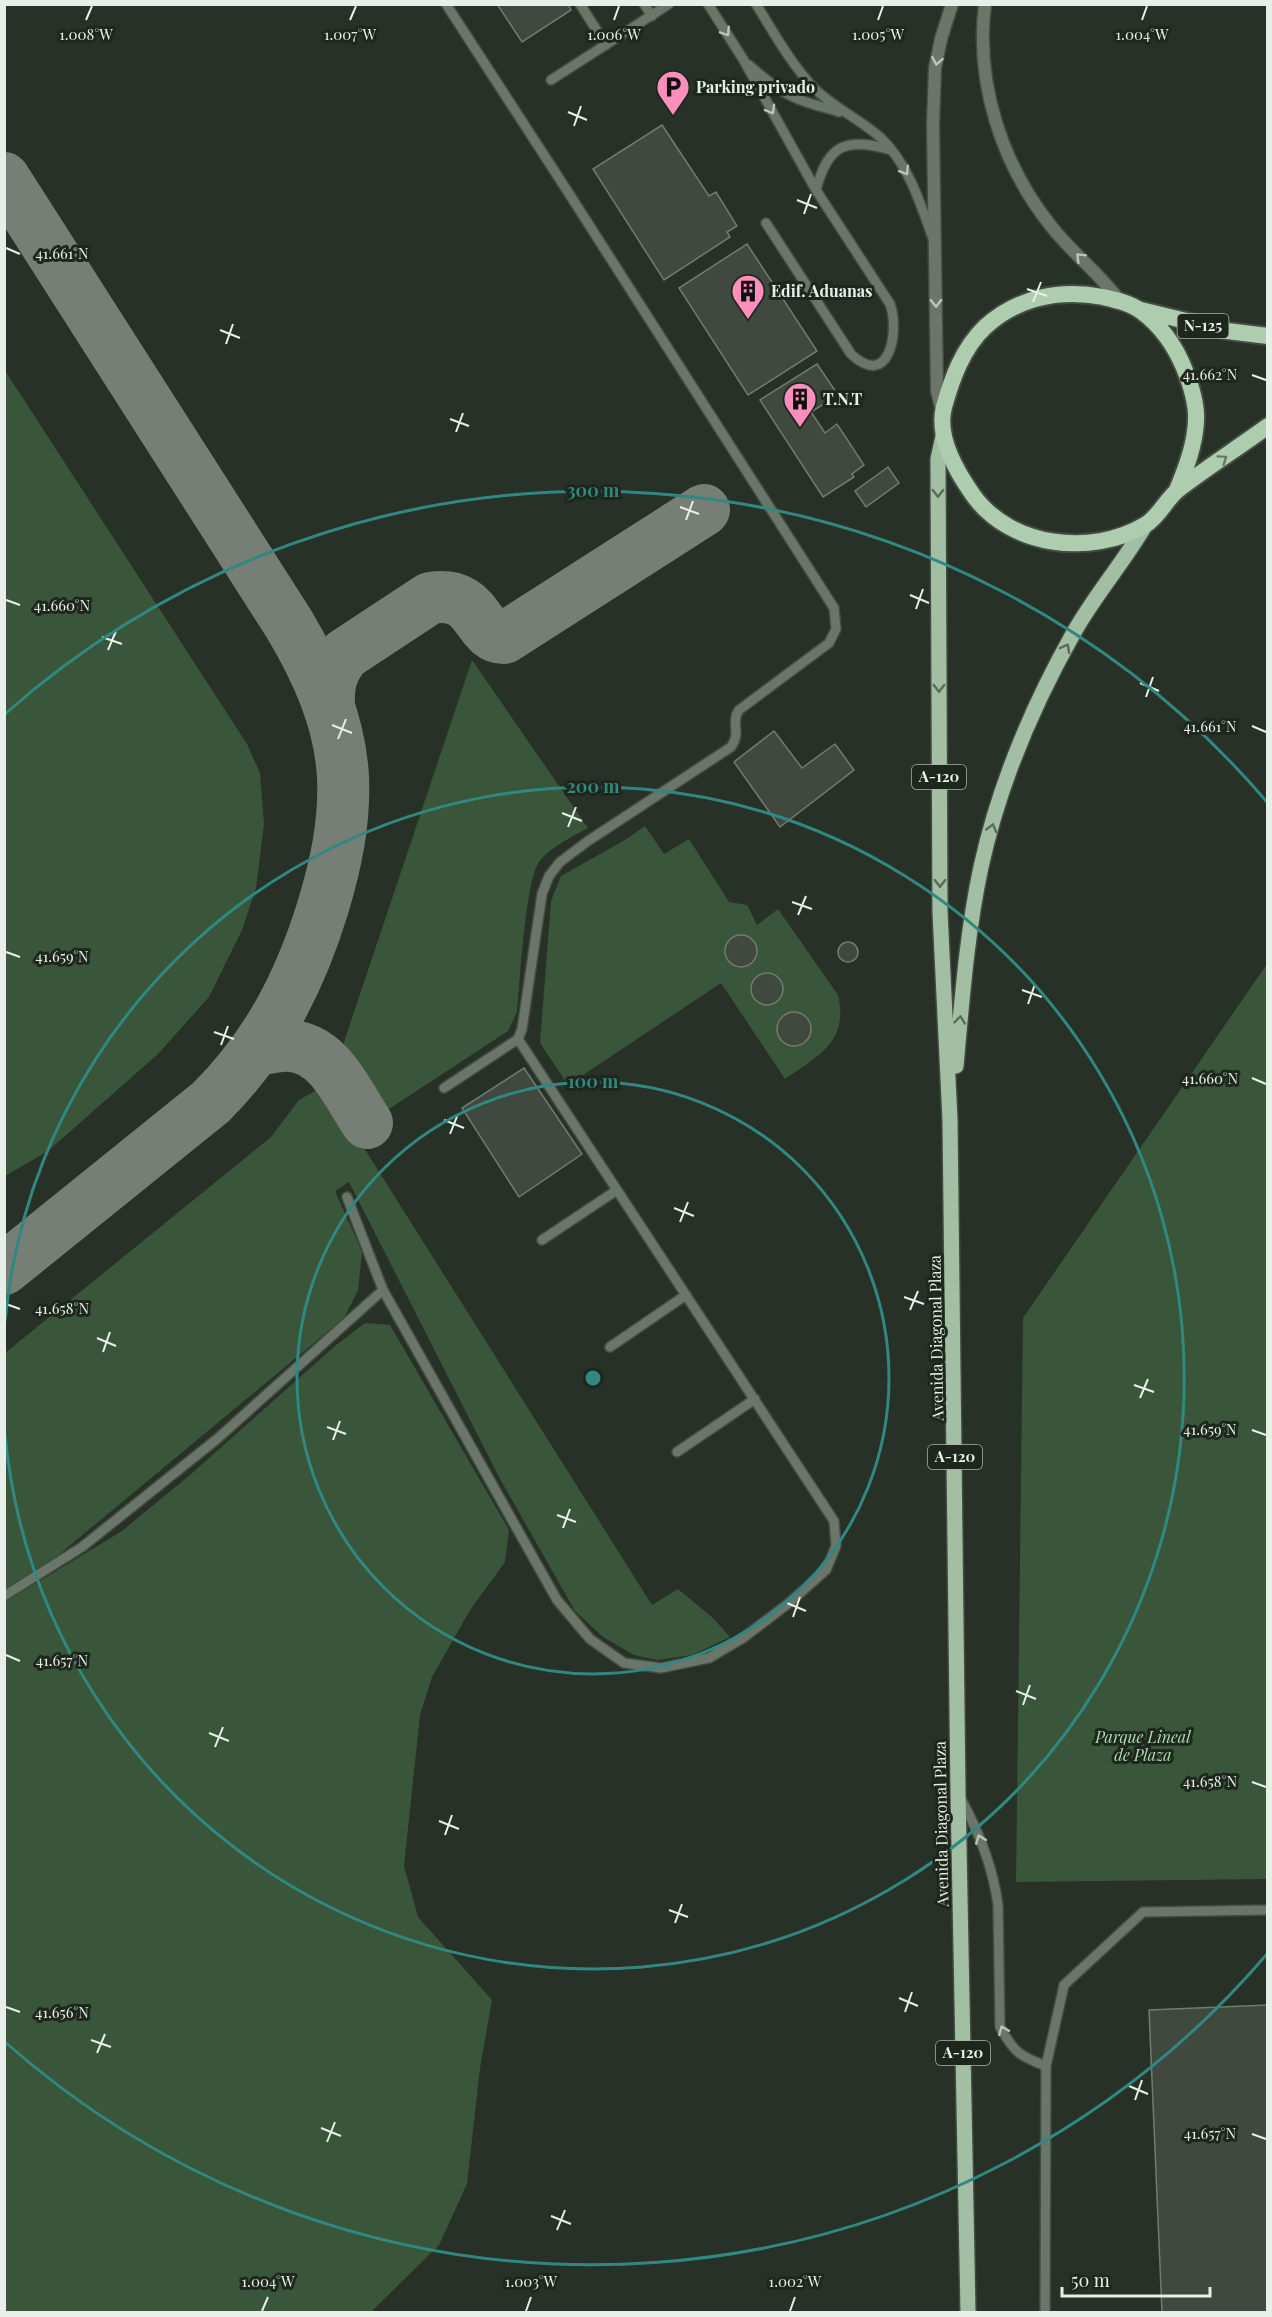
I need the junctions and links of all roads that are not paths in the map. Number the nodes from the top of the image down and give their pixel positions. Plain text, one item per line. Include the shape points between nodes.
1 (446, 4) edge
2 (580, 4) edge
3 (644, 4) edge
4 (669, 4) edge
5 (708, 4) edge
6 (756, 4) edge
7 (952, 4) edge
8 (985, 4) edge
9 (652, 16) junction
10 (606, 45) junction
11 (743, 59) junction
12 (551, 80) dead end
13 (850, 116) junction
14 (891, 150) junction
15 (816, 190) junction
16 (766, 223) dead end
17 (935, 244) junction
18 (1119, 300) junction
19 (1140, 310) junction
20 (1268, 336) edge
21 (943, 413) junction
22 (1268, 426) edge
23 (943, 436) junction
24 (1177, 490) junction
25 (1146, 524) junction
26 (518, 1039) junction
27 (444, 1088) dead end
28 (950, 1120) junction
29 (617, 1190) junction
30 (347, 1197) dead end
31 (542, 1240) dead end
32 (383, 1290) junction
33 (686, 1295) junction
34 (610, 1347) dead end
35 (755, 1399) junction
36 (677, 1452) dead end
37 (4, 1596) edge
38 (958, 1793) junction
39 (1268, 1910) edge
40 (1046, 2066) junction
41 (968, 2313) edge
42 (1045, 2313) edge

1 - 26 lane via 834,608 836,629 829,643 739,710 735,715 737,734 731,747 588,841 560,862 549,876 542,894
2 - 10 lane
3 - 9 lane
4 - 9 lane
5 -> 11 lane
6 - 13 lane via 813,87
7 -> 17 street via 935,68
18 -> 8 street via 1051,226 1032,200 1005,148 985,77
9 - 10 lane
10 - 12 lane
11 - 13 lane via 785,92
11 -> 15 lane
13 - 14 lane
14 - 15 lane via 847,144 830,156
14 -> 17 lane via 916,190
15 - 16 lane via 890,304 894,315 893,340 883,362 870,365 851,354
17 -> 21 street via 938,391
18 - 19 highway
18 - 21 highway via 1063,293 1031,300 1001,315 985,327 963,356
19 - 20 highway, N-125 via 1227,331
19 - 24 highway via 1180,358 1195,400 1195,438
21 - 23 highway
24 -> 22 highway
23 - 25 highway via 955,466 977,501 1025,534 1063,543 1085,543
23 -> 28 main road, Avenida Diagonal Plaza / A-120 via 938,459 940,900
24 - 25 highway
28 -> 25 main road, A-120 via 973,909 996,811 1044,689 1074,632
26 - 27 lane
26 - 29 lane
28 - 38 main road, Avenida Diagonal Plaza / A-120
29 - 31 lane
29 - 33 lane
30 - 32 lane
32 - 35 lane via 557,1600 590,1639 624,1663 661,1668 709,1658 743,1638 826,1570 836,1546 834,1521
32 - 37 lane via 217,1439 82,1547
33 - 34 lane
33 - 35 lane
35 - 36 lane
40 -> 38 lane via 1022,2057 1000,2027 995,1886 973,1822
38 - 41 main road, Avenida Diagonal Plaza / A-120
39 - 40 lane via 1143,1912 1064,1985
40 - 42 lane

